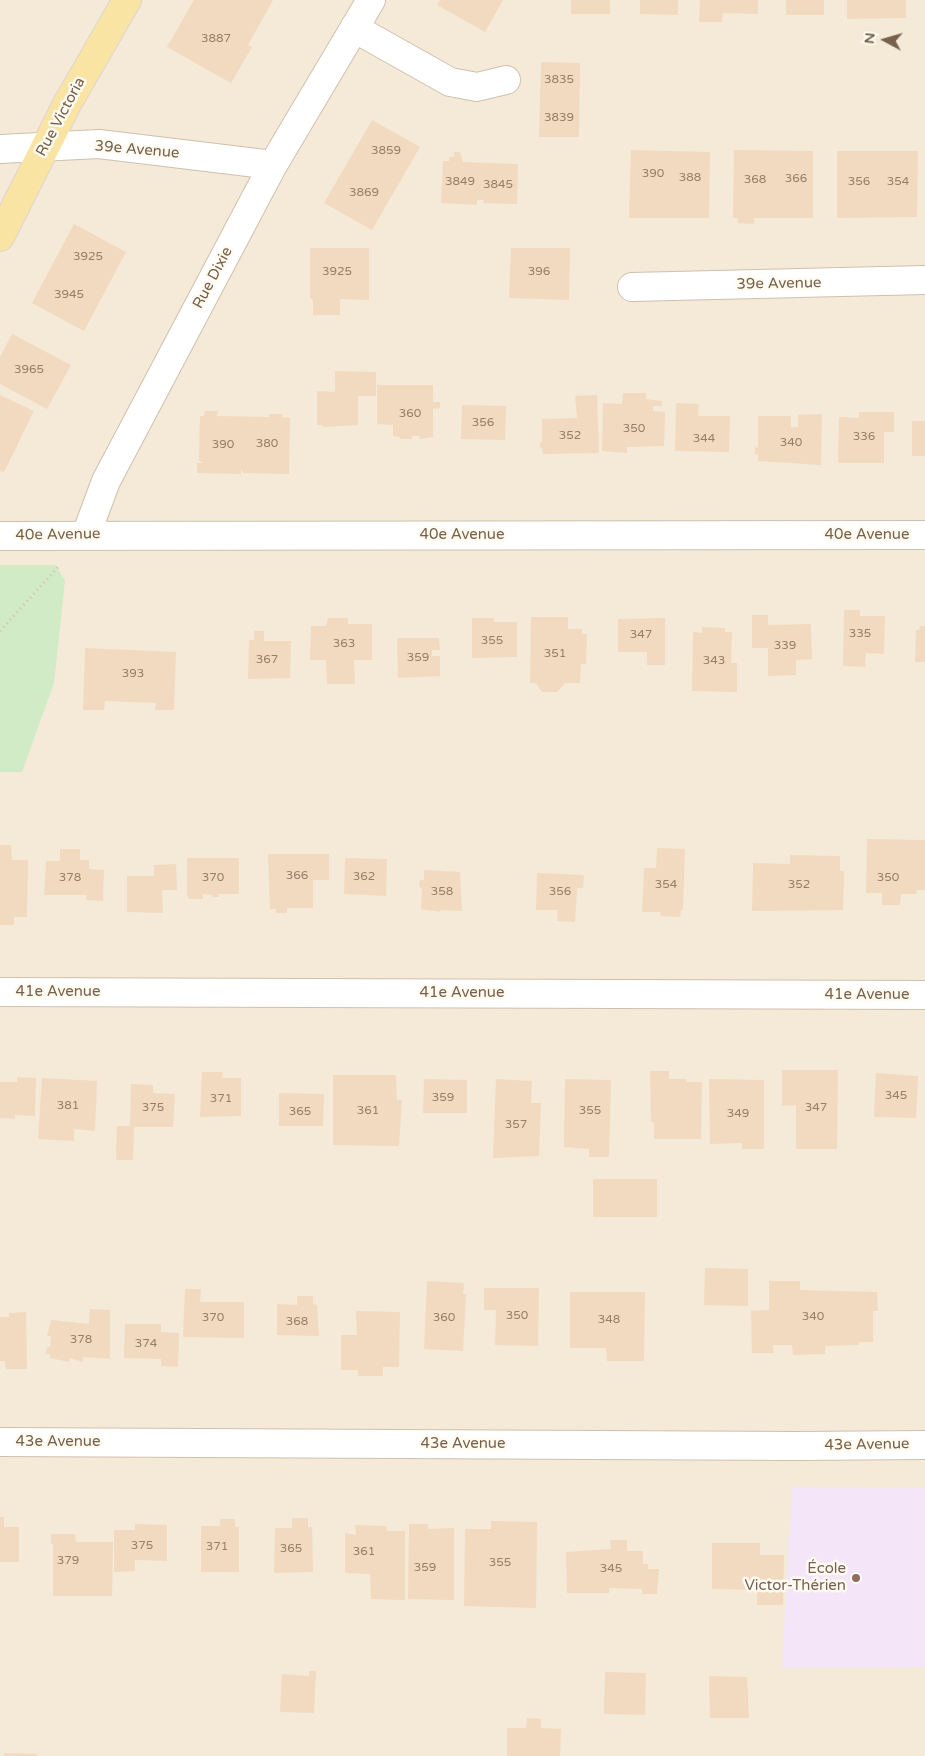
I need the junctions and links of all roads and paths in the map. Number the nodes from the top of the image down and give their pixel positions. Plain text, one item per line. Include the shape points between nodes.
1 (127, 0) edge
2 (371, 0) edge
3 (354, 28) junction
4 (506, 80) dead end
5 (45, 148) junction
6 (0, 149) edge
7 (274, 165) junction
8 (0, 237) edge
9 (925, 280) edge
10 (632, 287) dead end
11 (86, 535) junction
12 (925, 535) edge
13 (0, 536) edge
14 (0, 631) edge
15 (0, 992) edge
16 (925, 995) edge
17 (0, 1442) edge
18 (925, 1445) edge

1 - 5 main road, Rue Victoria
2 - 3 street, Rue Dixie
3 - 4 street via 450,82 478,88
3 - 7 street, Rue Dixie
5 - 6 street, 39e Avenue
5 - 7 street, 39e Avenue via 99,144
5 - 8 main road, Rue Victoria
7 - 11 street, Rue Dixie via 106,481
9 - 10 street, 39e Avenue
11 - 12 street, 40e Avenue
11 - 13 street, 40e Avenue
11 - 14 path
15 - 16 street, 41e Avenue
17 - 18 street, 43e Avenue

